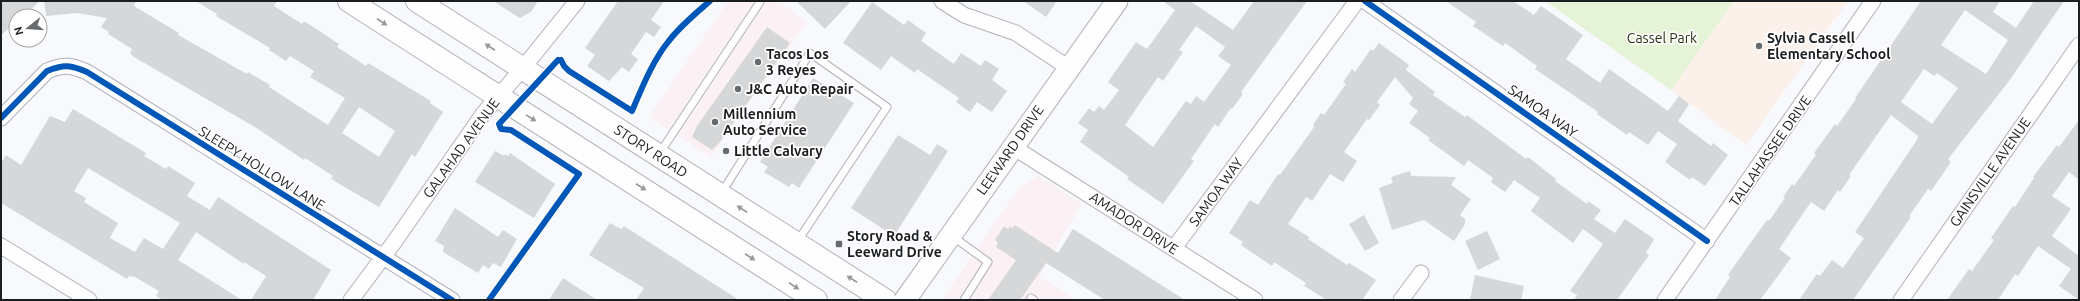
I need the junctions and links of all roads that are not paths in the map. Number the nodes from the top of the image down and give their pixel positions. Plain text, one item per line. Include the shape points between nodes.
1 (349, 1) edge
2 (417, 1) edge
3 (577, 1) edge
4 (942, 1) edge
5 (1117, 1) edge
6 (1357, 1) edge
7 (1365, 1) edge
8 (1873, 1) edge
9 (760, 2) dead end
10 (2079, 45) edge
11 (523, 68) junction
12 (1069, 68) junction
13 (498, 97) junction
14 (1, 118) edge
15 (1013, 147) junction
16 (658, 155) junction
17 (720, 195) junction
18 (950, 235) junction
19 (1707, 241) junction
20 (796, 243) junction
21 (1, 246) edge
22 (1174, 248) junction
23 (384, 256) junction
24 (1421, 273) dead end
25 (89, 300) edge
26 (351, 300) edge
27 (452, 300) edge
28 (816, 300) edge
29 (885, 300) edge
30 (905, 300) edge
31 (964, 300) edge
32 (1030, 300) edge
33 (1034, 300) edge
34 (1255, 300) edge
35 (1401, 300) edge
36 (1665, 300) edge
37 (1901, 300) edge

1 -> 13 main road
11 -> 2 main road, STORY ROAD
3 - 11 street, GALAHAD AVENUE
4 - 12 street via 964,15 1016,33
5 - 12 street, LEEWARD DRIVE
6 - 22 street, SAMOA WAY
7 - 19 street, SAMOA WAY
8 - 19 street, TALLAHASSEE DRIVE
9 - 16 lane
10 - 37 street, GAINSVILLE AVENUE
11 - 13 street, GALAHAD AVENUE
11 - 16 main road, STORY ROAD
12 - 15 street, LEEWARD DRIVE
13 - 23 street, GALAHAD AVENUE via 483,114
13 -> 28 main road
14 - 23 street, SLEEPY HOLLOW LANE via 47,71 72,65
15 - 18 street, LEEWARD DRIVE
15 - 22 street, AMADOR DRIVE
16 - 17 main road, STORY ROAD
20 -> 17 main road, STORY ROAD
17 - 20 lane via 810,53 887,107
18 - 30 street, LEEWARD DRIVE
18 - 31 lane via 988,262
19 - 36 street, TALLAHASSEE DRIVE
29 -> 20 main road, STORY ROAD
21 - 25 street
22 - 34 street, AMADOR DRIVE
23 - 26 street, GALAHAD AVENUE
23 - 27 street, SLEEPY HOLLOW LANE
24 - 35 street
32 - 33 lane

